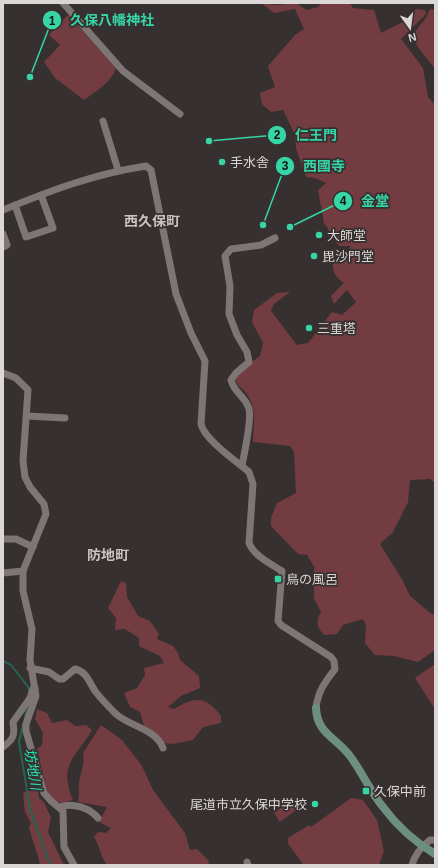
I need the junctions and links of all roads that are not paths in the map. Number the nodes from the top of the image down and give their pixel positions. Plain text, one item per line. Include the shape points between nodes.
1 (63, 3) edge
2 (180, 114) dead end
3 (104, 122) dead end
4 (118, 170) junction
5 (41, 195) junction
6 (15, 205) junction
7 (3, 210) edge
8 (3, 234) edge
9 (275, 238) dead end
10 (3, 247) edge
11 (3, 373) edge
12 (27, 416) junction
13 (65, 418) dead end
14 (242, 466) junction
15 (3, 539) edge
16 (34, 547) junction
17 (23, 572) junction
18 (3, 573) edge
19 (30, 668) junction
20 (36, 688) junction
21 (316, 708) joint
22 (3, 747) edge
23 (163, 748) dead end
24 (60, 807) junction
25 (98, 818) dead end
26 (435, 840) edge
27 (422, 846) junction
28 (435, 854) edge
29 (74, 865) edge
30 (412, 865) edge

1 - 2 street via 123,71
3 - 4 street
4 - 5 street via 68,184
4 - 14 street via 146,166 151,170 176,294 190,333 205,361 202,430
5 - 6 street
5 - 6 street via 53,228 26,237
6 - 7 street
8 - 10 street via 7,245
9 - 14 street via 261,245 231,249 225,256 230,286 229,314 249,362 230,380 233,389 241,396 249,410
11 - 12 street via 16,378 28,390
12 - 13 street
12 - 16 street via 23,461 25,477 44,504 46,514
14 - 21 street via 249,472 253,484 249,543 258,555 282,571 278,620 287,630 334,661 335,669 322,686
15 - 16 street via 16,539
16 - 17 street
17 - 18 street
17 - 19 street via 22,592 32,629
19 - 20 street
19 - 23 street via 49,672 59,680 75,669 80,670 95,692 117,715 159,741
20 - 22 street via 13,722 15,735 11,742
20 - 24 street via 26,731 44,793
21 - 27 street via 316,718 321,728 350,756 383,807
24 - 25 street via 67,804 93,811
24 - 29 street via 64,811 64,847
26 - 27 street via 430,840
27 - 28 street
27 - 30 street via 415,855

